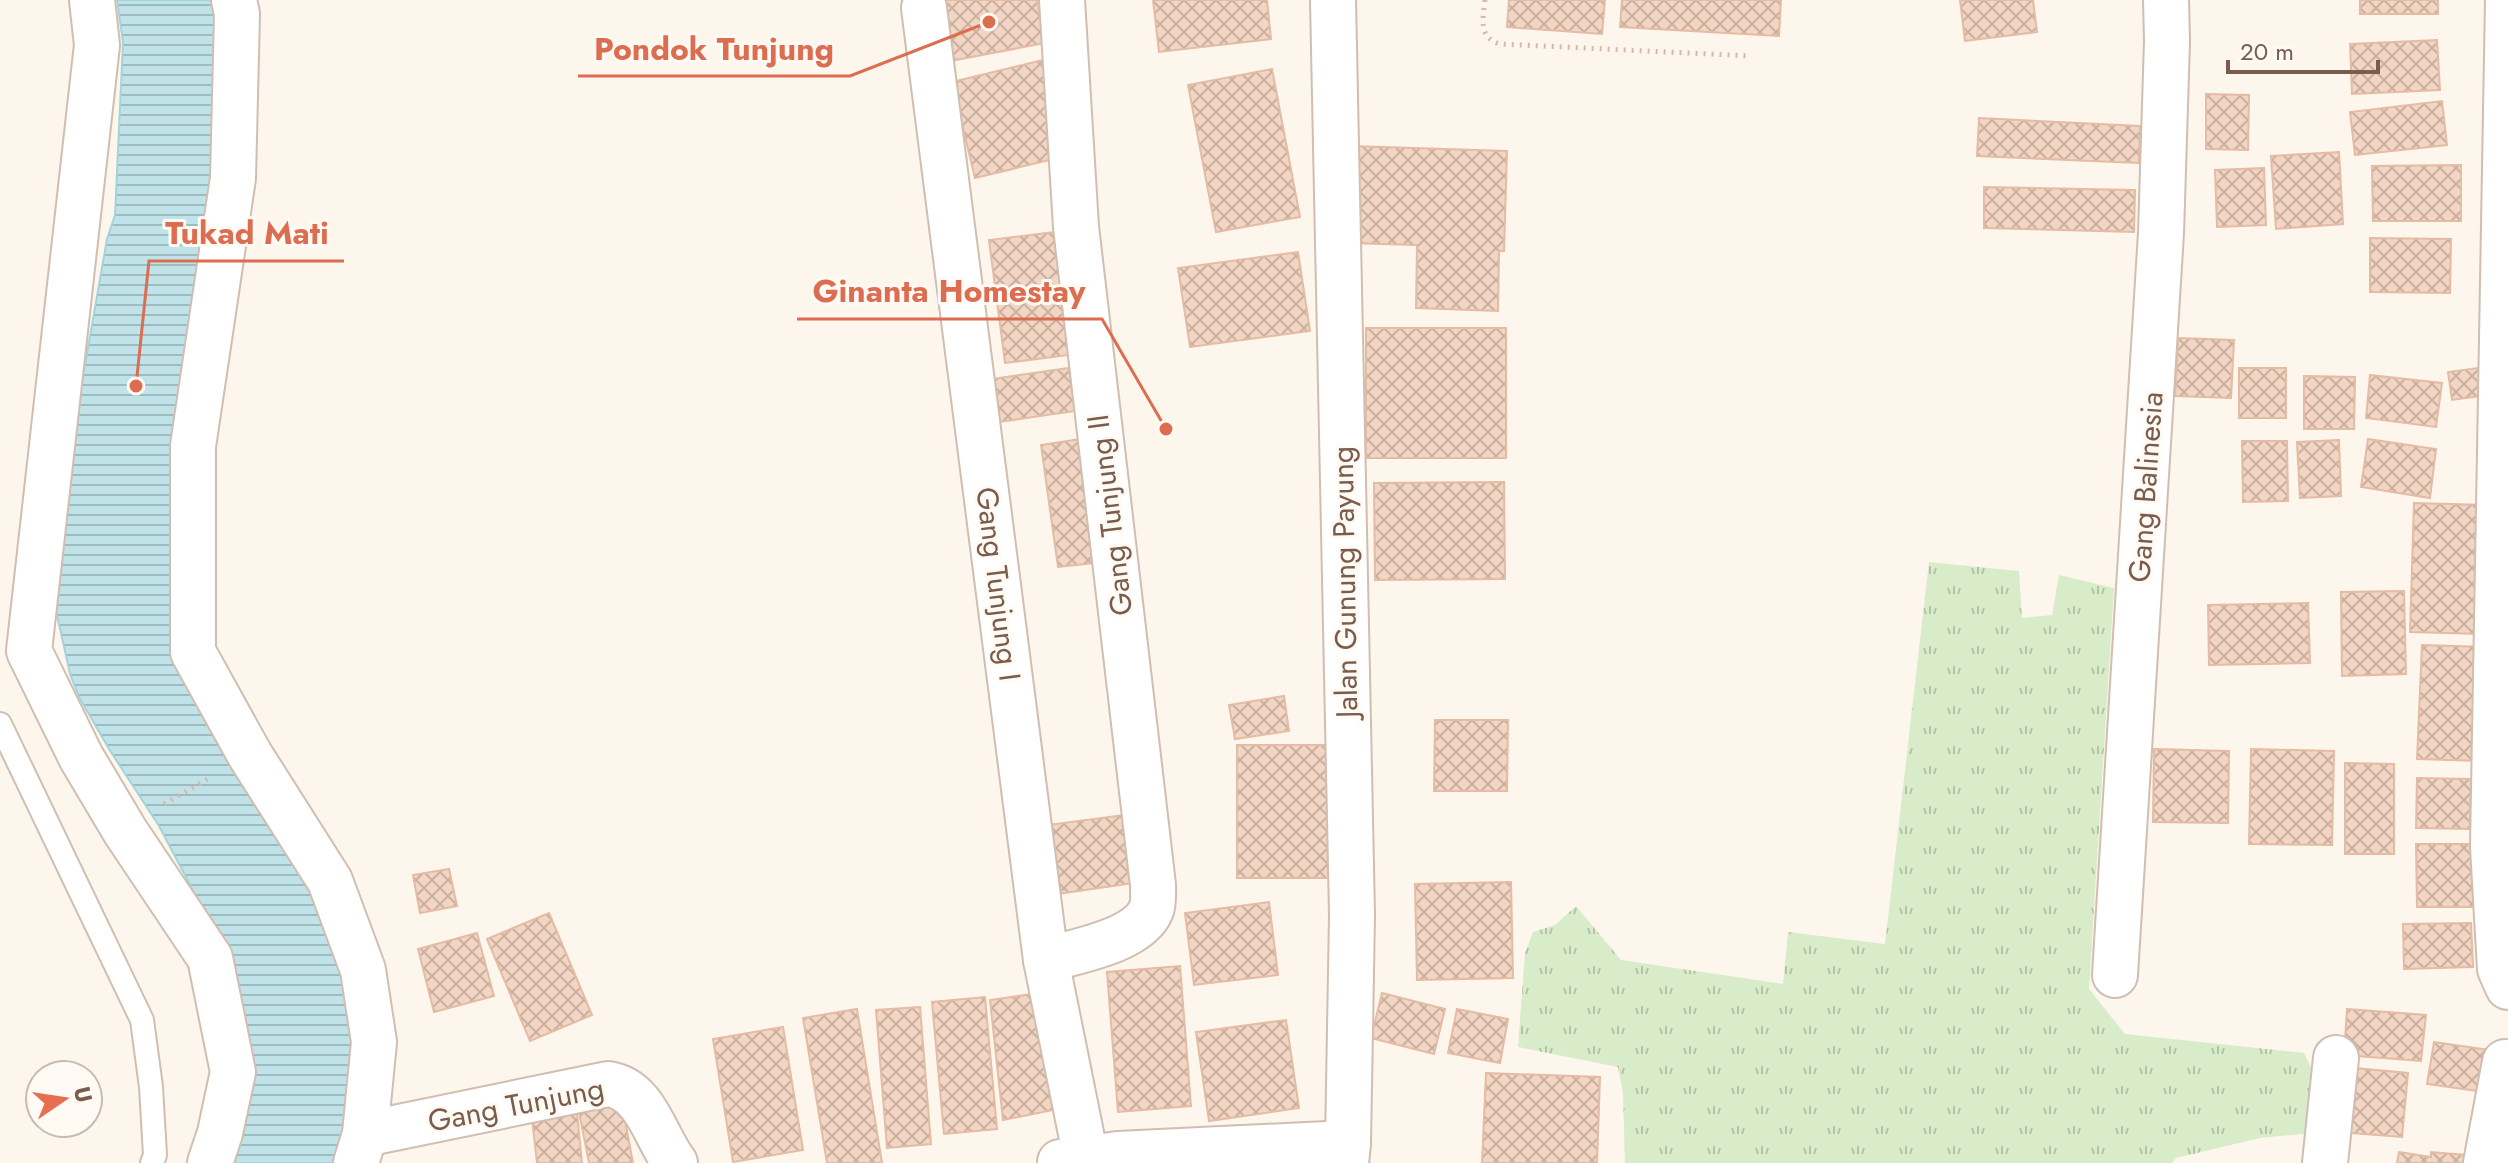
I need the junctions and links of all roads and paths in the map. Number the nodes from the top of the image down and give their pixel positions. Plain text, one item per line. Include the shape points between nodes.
1 (92, 0) edge
2 (234, 0) edge
3 (1062, 0) edge
4 (1333, 0) edge
5 (1485, 0) edge
6 (2166, 0) edge
7 (2508, 0) edge
8 (924, 8) dead end
9 (1751, 56) dead end
10 (2504, 409) edge
11 (0, 724) edge
12 (220, 773) dead end
13 (157, 808) dead end
14 (2500, 848) edge
15 (1046, 960) junction
16 (2115, 975) dead end
17 (2508, 987) edge
18 (2336, 1058) dead end
19 (2505, 1062) dead end
20 (360, 1148) edge
21 (1347, 1153) edge
22 (1071, 1160) edge
23 (152, 1163) edge
24 (210, 1163) edge
25 (675, 1163) edge
26 (2325, 1163) edge
27 (2486, 1163) edge

1 - 24 street via 97,45 29,651 81,757 210,958 233,1072
2 - 20 street via 233,178 193,446 193,652 330,881 363,970 374,1042
3 - 15 street, Gang Tunjung II via 1076,227 1153,885 1151,909 1139,926 1119,938
4 - 21 street, Jalan Gunung Payung via 1352,915
5 - 9 path via 1485,35 1500,44
6 - 16 street, Gang Balinesia via 2161,233
7 - 10 street
8 - 15 street, Gang Tunjung I
10 - 14 street
11 - 23 lane via 142,1020 151,1087
12 - 13 path
14 - 17 street via 2500,969
15 - 22 street, Gang Tunjung I
18 - 26 street
19 - 27 street
20 - 25 street, Gang Tunjung via 608,1084 632,1094
21 - 22 street via 1118,1154

